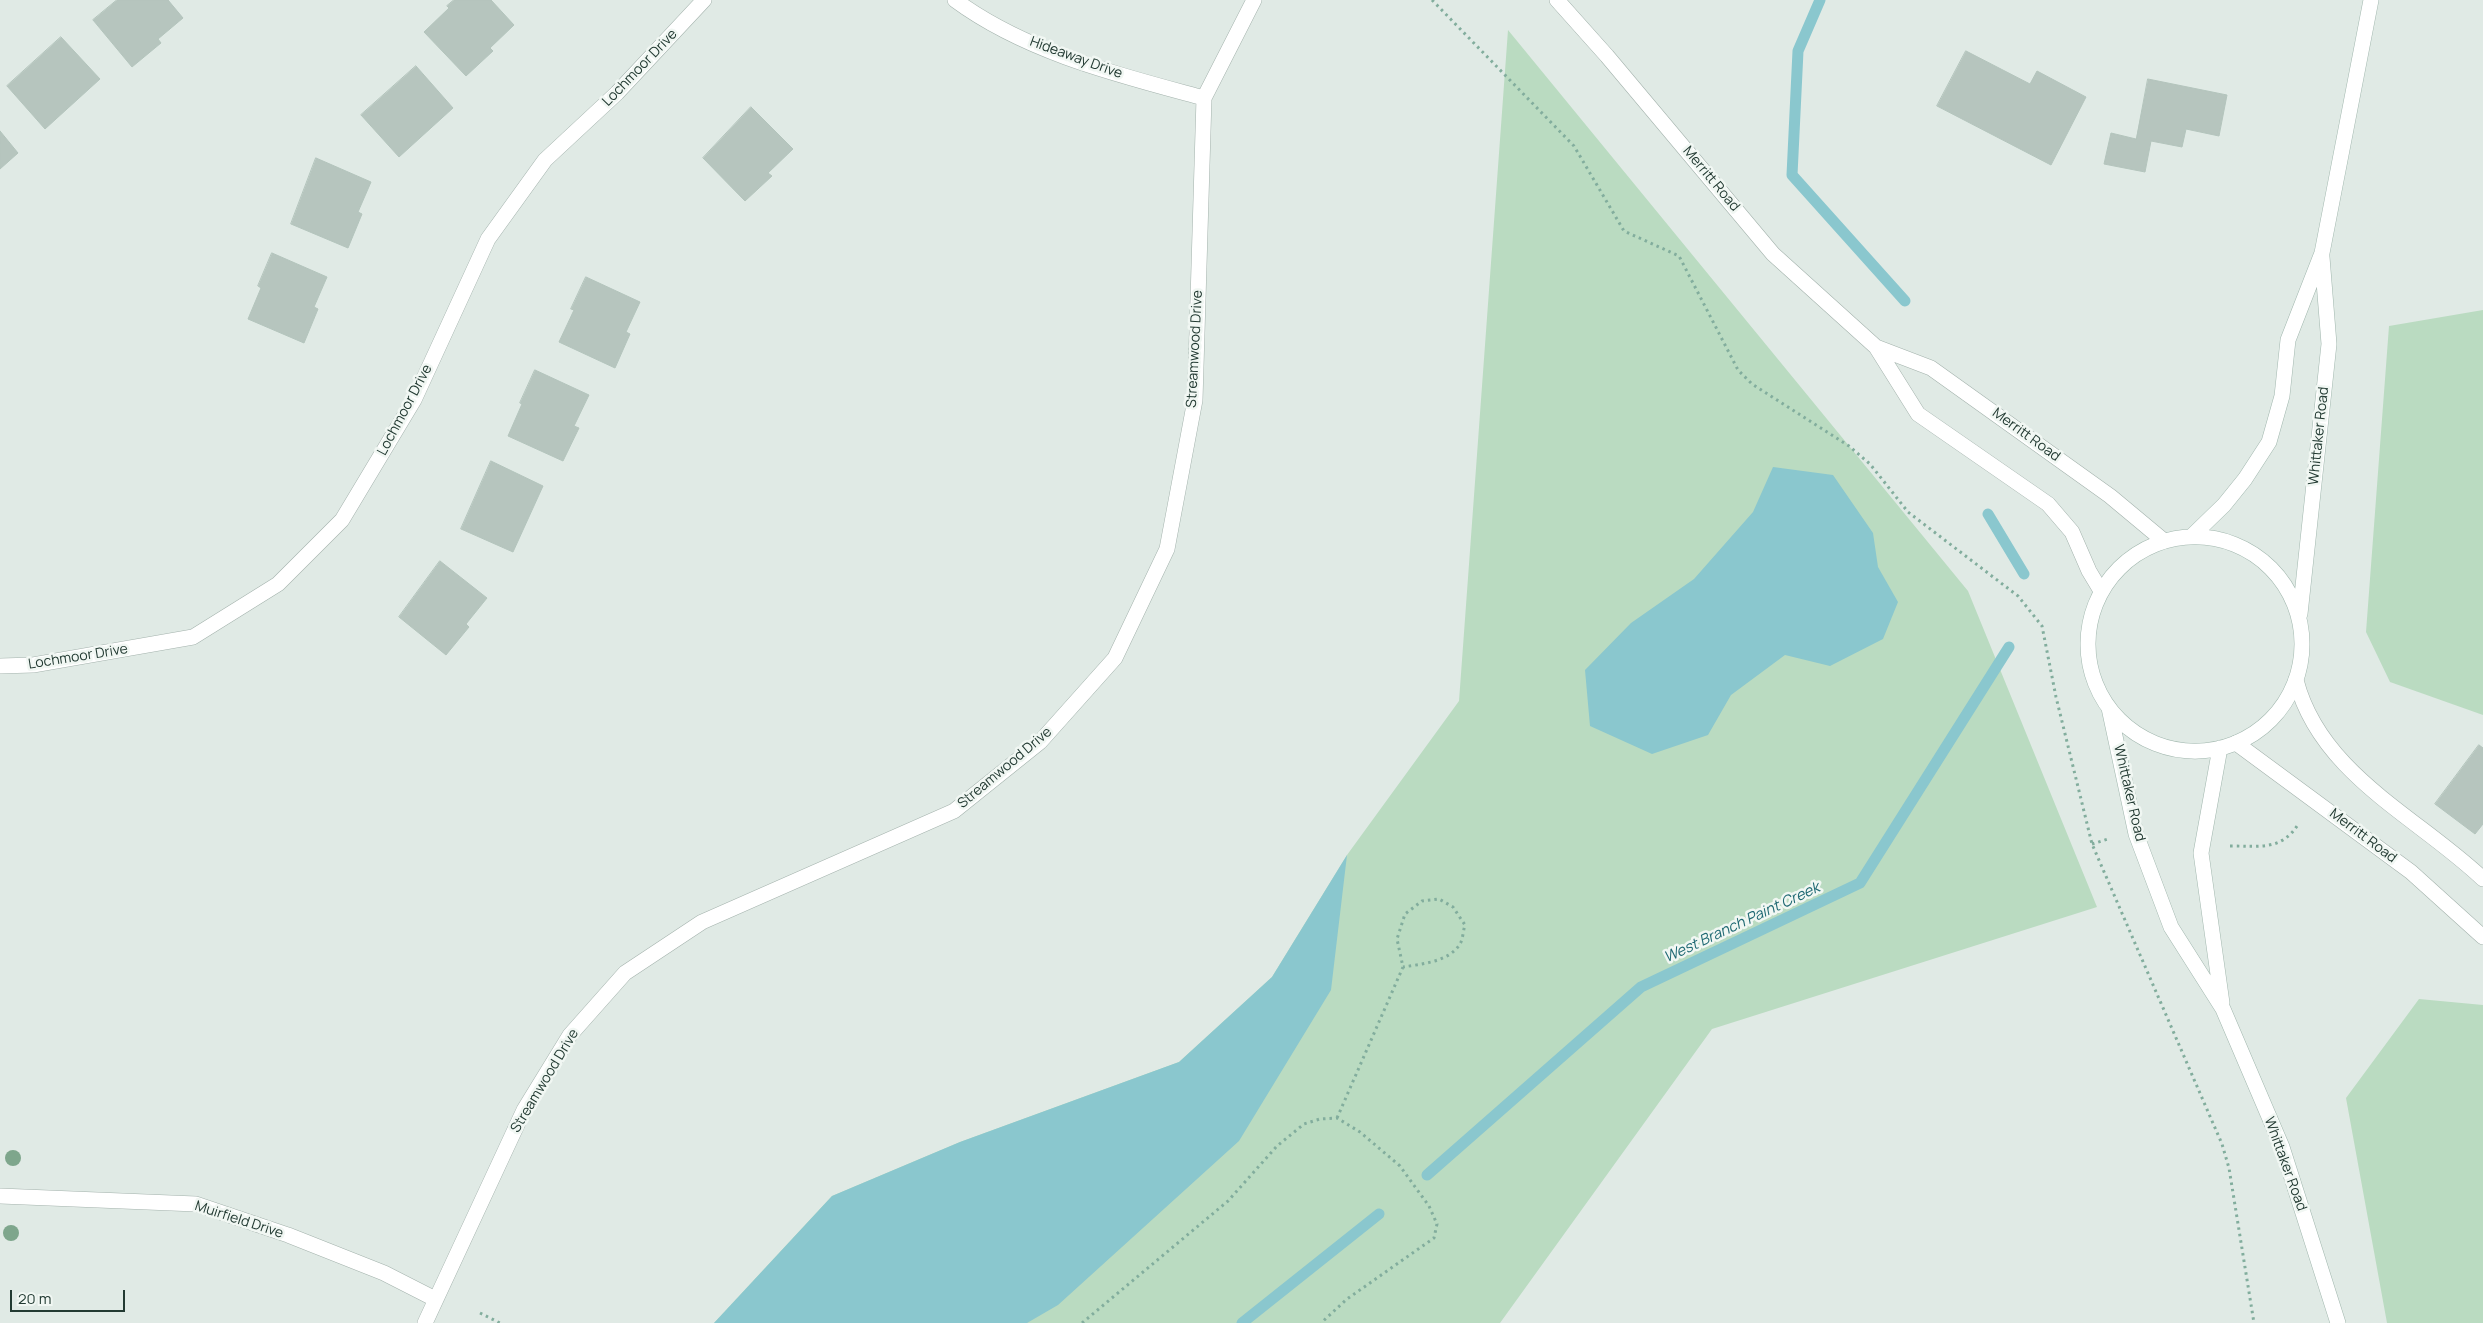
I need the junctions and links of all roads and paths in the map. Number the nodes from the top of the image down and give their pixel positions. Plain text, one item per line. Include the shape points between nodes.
1 (704, 0) edge
2 (955, 0) edge
3 (1254, 0) edge
4 (1432, 0) edge
5 (1557, 0) edge
6 (2371, 0) edge
7 (1204, 98) junction
8 (2322, 253) junction
9 (1876, 347) junction
10 (2192, 536) junction
11 (2164, 541) junction
12 (2101, 591) junction
13 (2299, 618) junction
14 (0, 666) edge
15 (2296, 680) junction
16 (2109, 708) junction
17 (2236, 742) junction
18 (2220, 748) junction
19 (2302, 819) dead end
20 (2136, 834) junction
21 (2202, 843) junction
22 (2092, 844) junction
23 (2483, 879) edge
24 (2483, 938) edge
25 (1403, 967) junction
26 (2223, 1009) junction
27 (1337, 1118) junction
28 (0, 1196) edge
29 (435, 1300) junction
30 (480, 1313) dead end
31 (425, 1323) edge
32 (500, 1323) edge
33 (1082, 1323) edge
34 (1321, 1323) edge
35 (2254, 1323) edge
36 (2338, 1323) edge

1 - 14 street, Lochmoor Drive via 617,93 545,160 488,239 414,400 342,520 278,584 193,637 33,665
2 - 7 street, Hideaway Drive via 1015,36 1078,62
3 - 7 street, Streamwood Drive
4 - 22 path via 1574,146 1624,231 1678,256 1738,370 1752,384 1849,446 1870,464 1908,512 2018,596 2042,626
5 - 9 street, Merritt Road via 1774,254
6 - 8 street, Whittaker Road
7 - 29 street, Streamwood Drive via 1195,400 1167,549 1116,658 1040,742 954,811 702,922 625,973 570,1035 524,1110
8 - 10 street, Whittaker Road via 2288,340 2282,396 2269,442 2224,505
8 - 13 street, Whittaker Road via 2329,344
9 - 11 street, Merritt Road via 1931,368 2110,496
9 - 12 street, Merritt Road via 1918,414 2048,504 2072,532
10 - 11 street
10 - 13 street via 2220,539 2248,550 2271,568 2289,591
11 - 12 street via 2139,552 2118,569
12 - 16 street via 2090,620 2088,650 2094,681
13 - 15 street via 2302,650
15 - 17 street via 2282,707 2262,727
15 - 23 street via 2313,724 2339,760
16 - 18 street via 2131,729 2158,745 2189,751
16 - 20 street, Whittaker Road
17 - 18 street
17 - 24 street, Merritt Road via 2411,872
18 - 21 street, Whittaker Road
19 - 21 path via 2292,835 2282,843 2225,846
20 - 22 path
20 - 26 street, Whittaker Road via 2171,926
21 - 26 street, Whittaker Road
22 - 35 path via 2222,1144 2229,1168
25 - 25 path via 1397,939 1405,914 1422,901 1439,899 1454,907 1465,925 1460,944 1432,962
25 - 27 path
26 - 36 street, Whittaker Road via 2282,1147
27 - 33 path via 1304,1124 1277,1146 1228,1201
27 - 34 path via 1360,1132 1400,1166 1429,1206 1437,1224 1434,1238 1347,1299
28 - 29 street, Muirfield Drive via 196,1204 288,1235 375,1270
29 - 31 street, Streamwood Drive
30 - 32 path

